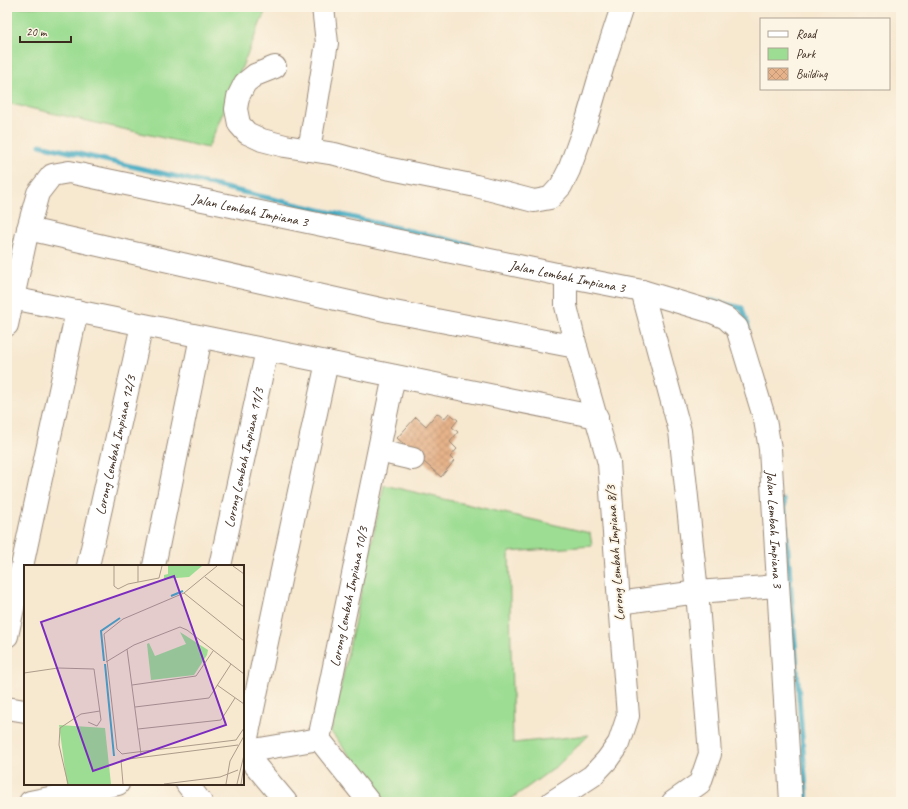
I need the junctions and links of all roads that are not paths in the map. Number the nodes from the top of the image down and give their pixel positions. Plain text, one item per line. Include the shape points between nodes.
1 (323, 7) edge
2 (622, 7) edge
3 (275, 67) dead end
4 (309, 150) junction
5 (28, 229) junction
6 (566, 276) junction
7 (642, 291) junction
8 (10, 297) edge
9 (76, 311) junction
10 (142, 324) junction
11 (7, 325) edge
12 (201, 336) junction
13 (576, 347) junction
14 (267, 350) junction
15 (327, 362) junction
16 (394, 376) junction
17 (597, 417) junction
18 (379, 451) junction
19 (413, 459) dead end
20 (88, 565) edge
21 (154, 565) edge
22 (220, 565) edge
23 (778, 586) junction
24 (697, 592) junction
25 (618, 603) junction
26 (7, 636) edge
27 (7, 708) edge
28 (24, 711) edge
29 (319, 739) junction
30 (244, 752) edge
31 (188, 785) edge
32 (111, 789) edge
33 (36, 797) edge
34 (201, 802) edge
35 (286, 802) edge
36 (369, 802) edge
37 (552, 802) edge
38 (673, 802) edge
39 (791, 802) edge

1 - 4 street via 327,43
2 - 4 street via 587,120 561,186 550,198 534,201
3 - 4 street via 255,75 245,83 238,97 236,109 239,124 247,133 262,140
5 - 6 street, Jalan Lembah Impiana 3 via 38,193 52,175 70,172
5 - 8 street, Jalan Lembah Impiana 3
5 - 13 street via 389,311
6 - 7 street, Jalan Lembah Impiana 3
6 - 13 street, Lorong Lembah Impiana 8/3 via 566,306
7 - 23 street, Jalan Lembah Impiana 3 via 712,312 726,318 737,328 765,420 770,450
7 - 24 street via 680,431
8 - 9 street
8 - 11 street, Jalan Lembah Impiana 3
9 - 10 street
9 - 26 street
10 - 12 street
10 - 20 street, Lorong Lembah Impiana 12/3
12 - 14 street
12 - 21 street
13 - 17 street, Lorong Lembah Impiana 8/3
14 - 15 street
14 - 22 street, Lorong Lembah Impiana 11/3
15 - 16 street
15 - 30 street
16 - 17 street
16 - 18 street, Lorong Lembah Impiana 10/3
17 - 25 street, Lorong Lembah Impiana 8/3 via 609,463
18 - 19 street
18 - 29 street, Lorong Lembah Impiana 10/3
23 - 24 street
23 - 39 street, Jalan Lembah Impiana 3
24 - 25 street
24 - 38 street via 710,754 700,783
25 - 37 street, Lorong Lembah Impiana 8/3 via 628,716 619,743 607,760 592,776
27 - 28 street
29 - 30 street
29 - 36 street
30 - 35 street
31 - 34 street
32 - 33 street

